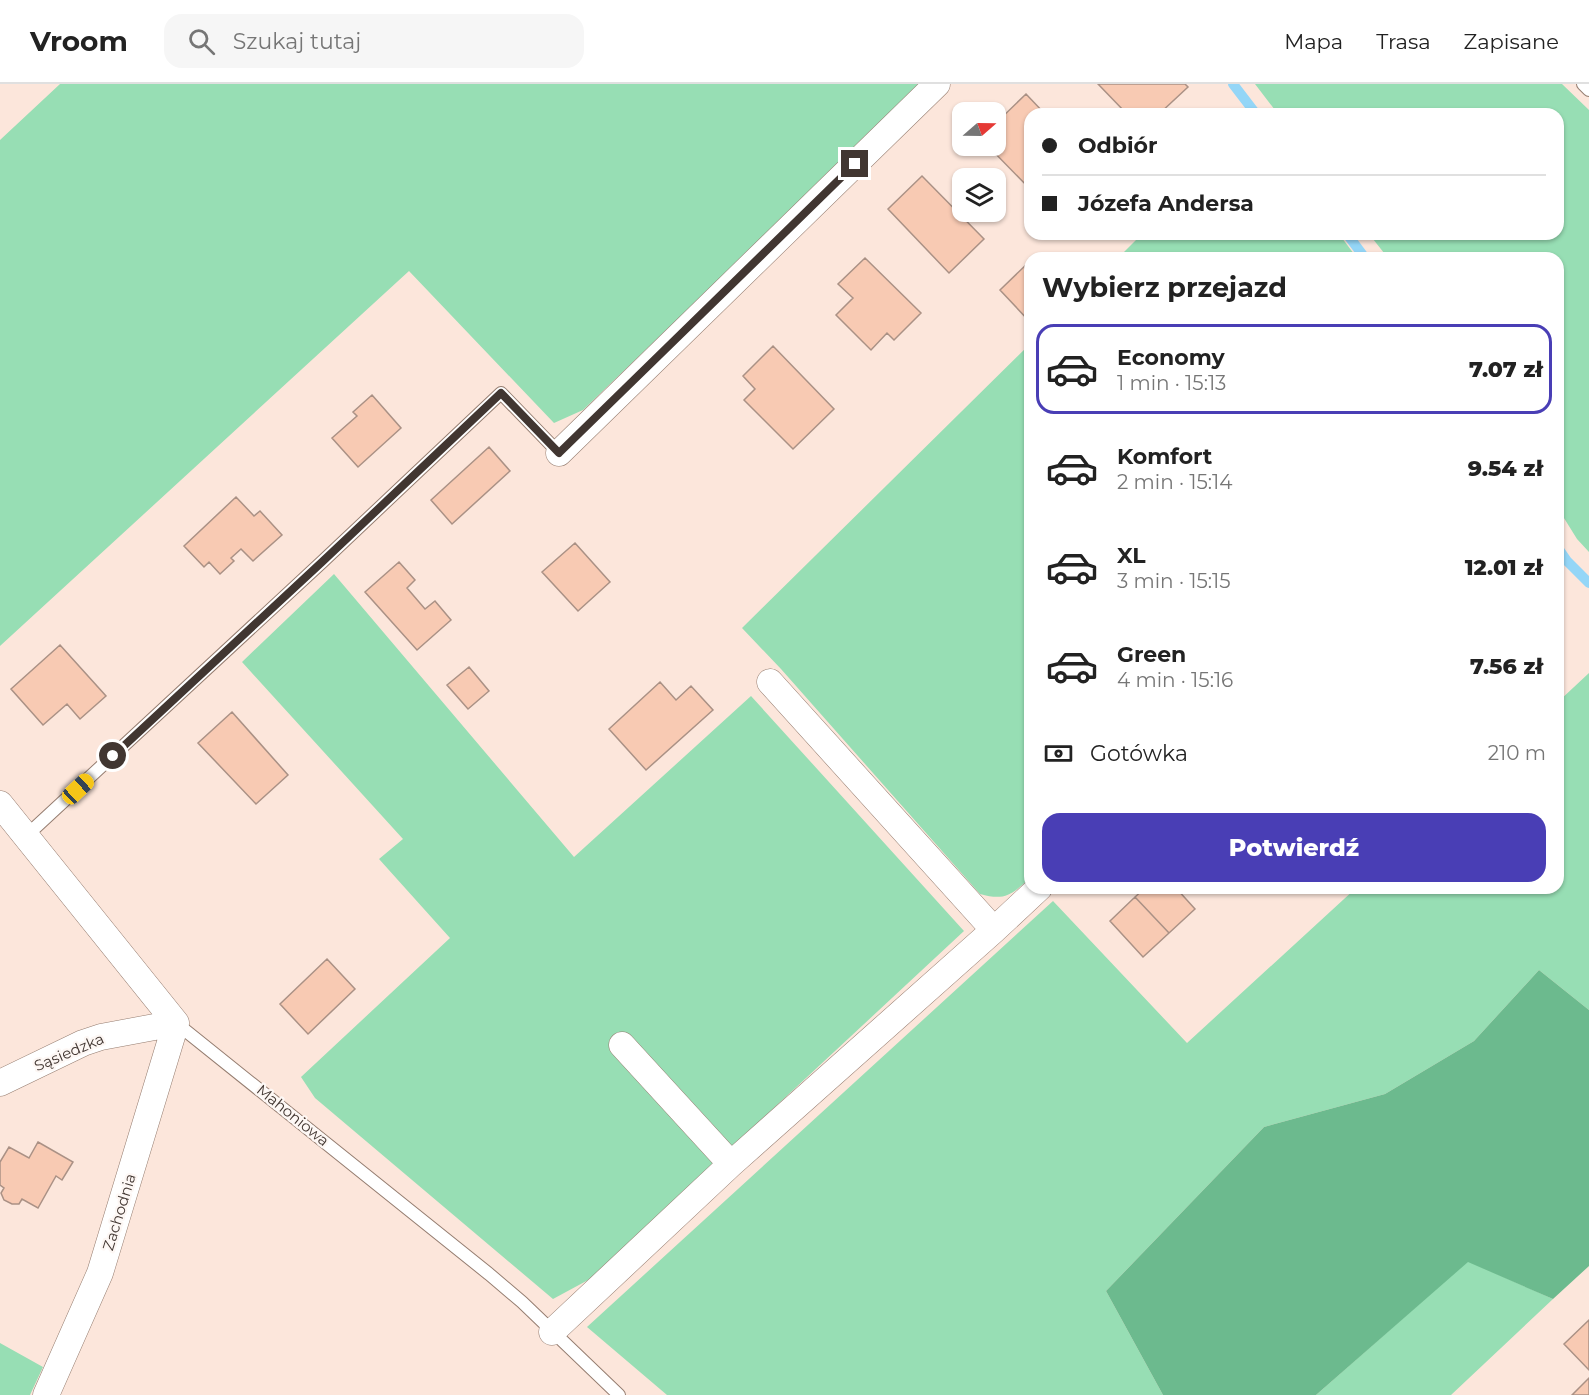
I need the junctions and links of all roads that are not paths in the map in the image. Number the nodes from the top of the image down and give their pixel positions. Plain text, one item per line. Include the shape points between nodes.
1 (937, 84) edge
2 (1583, 84) edge
3 (1589, 90) edge
4 (559, 453) joint
5 (770, 682) dead end
6 (0, 804) edge
7 (25, 837) junction
8 (1033, 894) edge
9 (994, 930) junction
10 (176, 1023) junction
11 (622, 1045) dead end
12 (0, 1083) edge
13 (731, 1164) junction
14 (552, 1332) junction
15 (46, 1395) edge
16 (619, 1395) edge

1 - 4 street
2 - 3 lane
4 - 7 lane via 501,393
5 - 9 street
6 - 7 street, Mahoniowa
7 - 10 street, Mahoniowa
8 - 9 street
9 - 13 street
10 - 12 street, Sąsiedzka via 83,1043
10 - 14 lane, Mahoniowa via 489,1274
10 - 15 street, Zachodnia via 100,1273
11 - 13 street
13 - 14 street
14 - 16 lane, Mahoniowa

